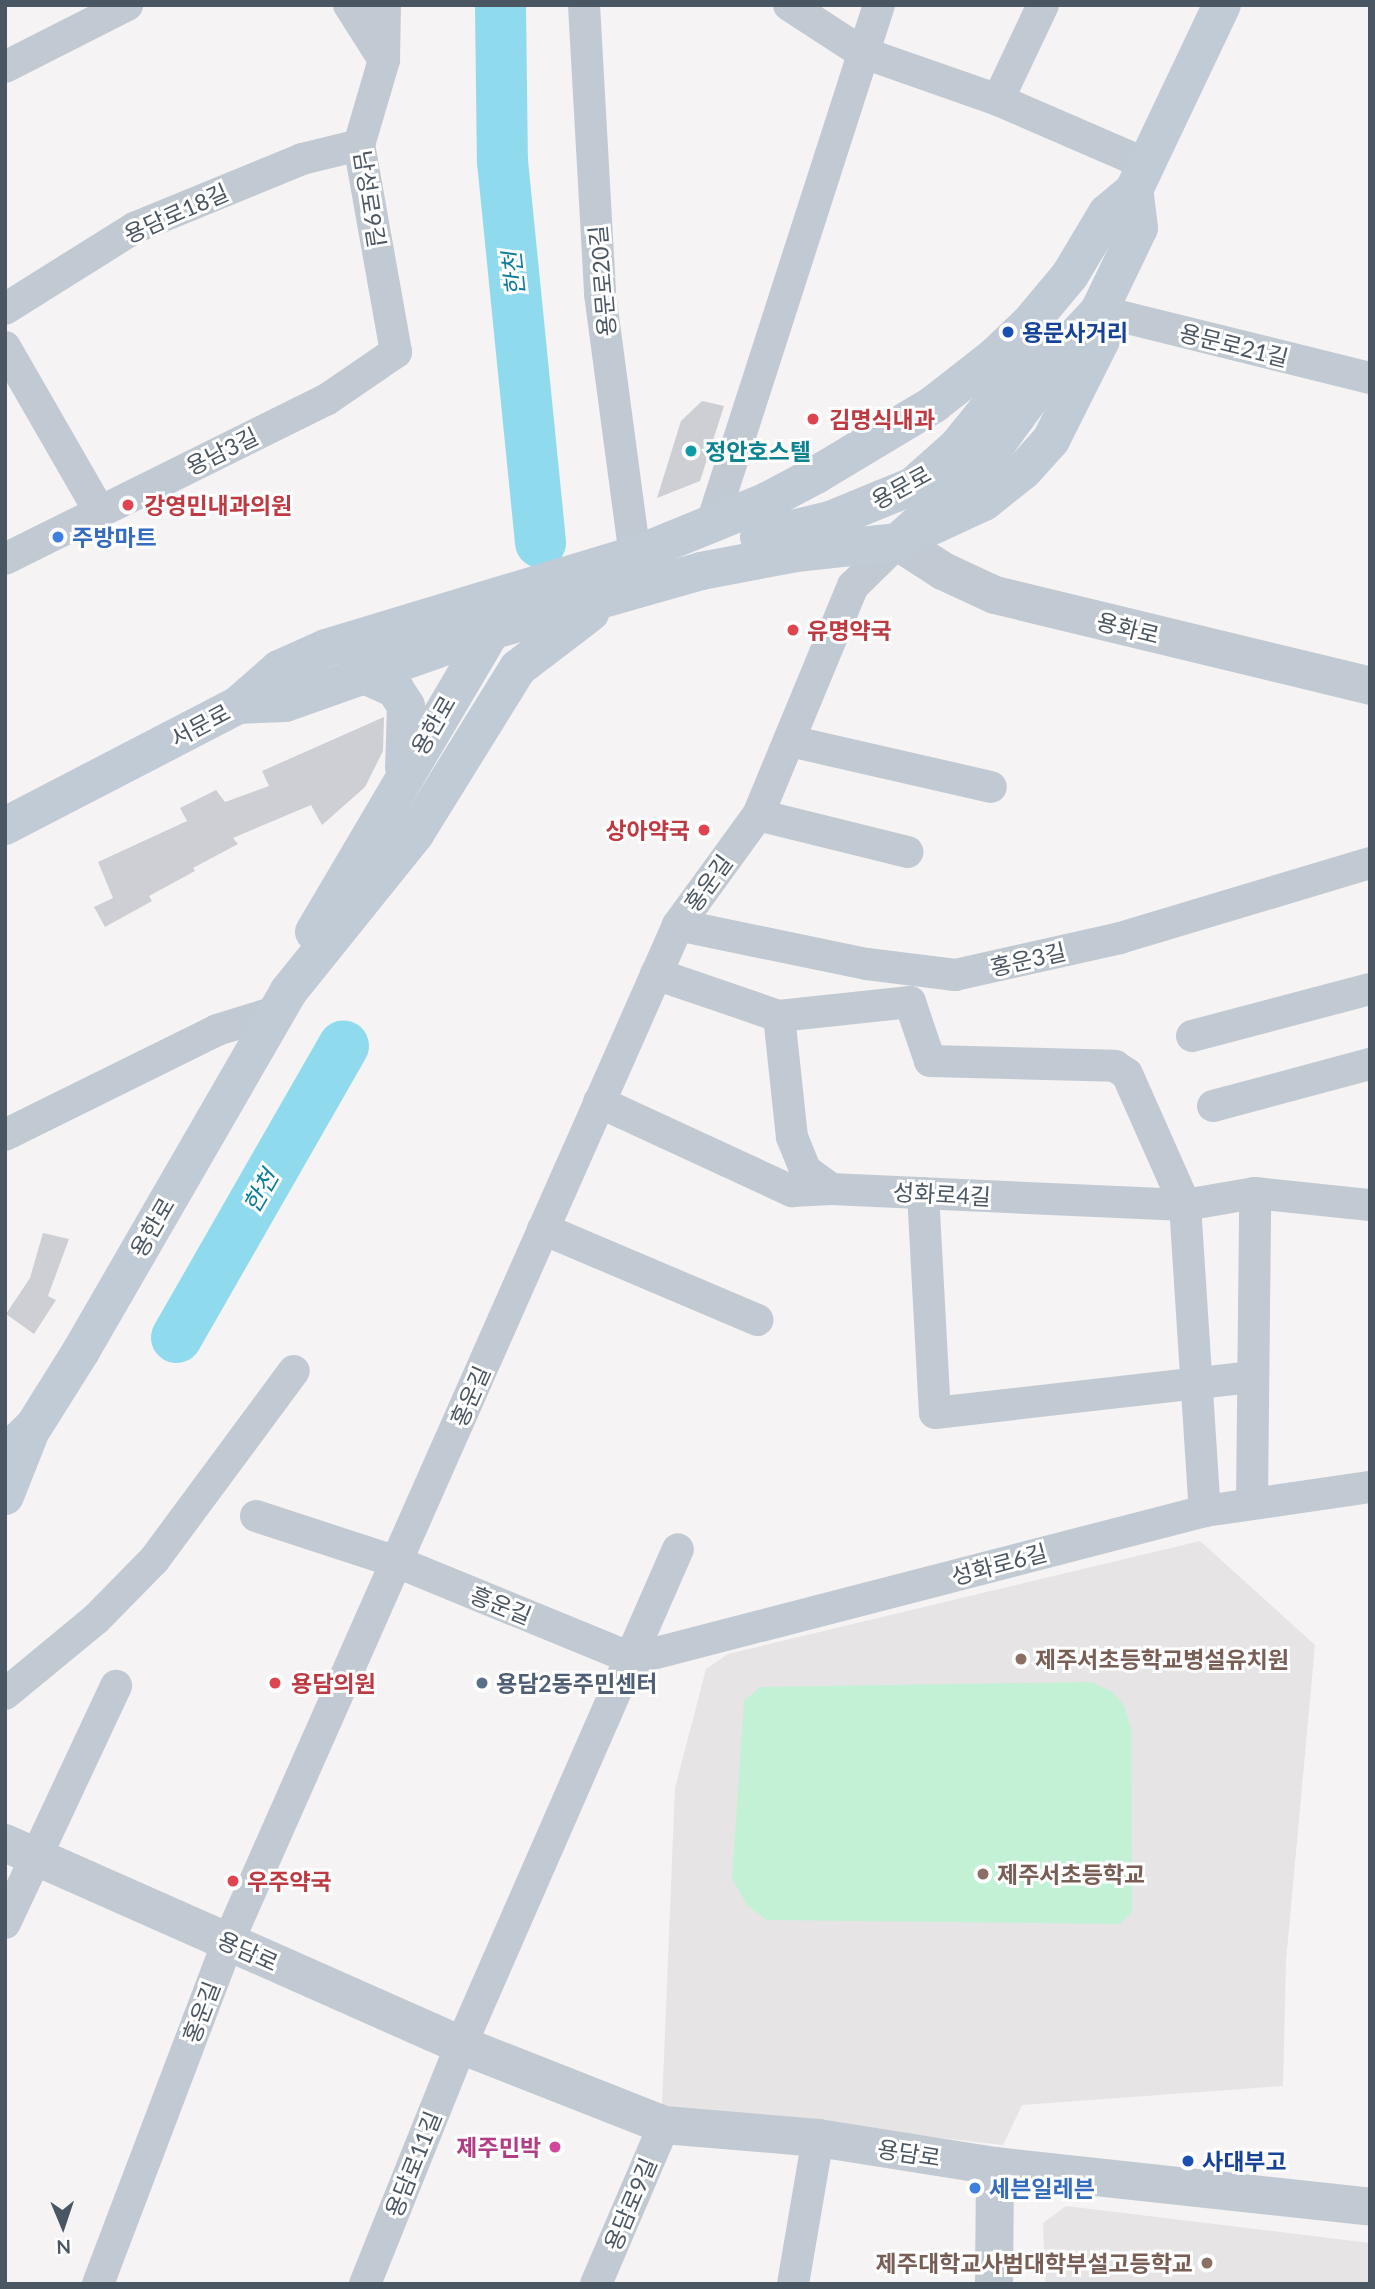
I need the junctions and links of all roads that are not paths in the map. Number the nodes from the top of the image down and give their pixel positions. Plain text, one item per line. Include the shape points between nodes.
1 (127, 5) edge
2 (349, 5) edge
3 (384, 5) edge
4 (583, 5) edge
5 (789, 5) edge
6 (879, 5) edge
7 (1042, 5) edge
8 (1222, 5) edge
9 (861, 52) junction
10 (384, 60) junction
11 (5, 67) edge
12 (998, 100) junction
13 (359, 145) junction
14 (1141, 177) junction
15 (1070, 275) junction
16 (5, 309) edge
17 (1099, 311) junction
18 (5, 347) edge
19 (396, 352) joint
20 (1370, 378) edge
21 (999, 418) junction
22 (100, 512) junction
23 (711, 526) junction
24 (898, 542) junction
25 (635, 555) junction
26 (5, 559) edge
27 (581, 571) junction
28 (624, 592) junction
29 (487, 632) junction
30 (364, 675) junction
31 (1370, 687) edge
32 (238, 705) junction
33 (790, 741) junction
34 (407, 769) junction
35 (991, 788) dead end
36 (758, 815) junction
37 (5, 826) edge
38 (907, 852) dead end
39 (1370, 863) edge
40 (373, 884) junction
41 (678, 925) junction
42 (656, 974) junction
43 (1370, 989) edge
44 (282, 1002) junction
45 (779, 1016) junction
46 (1192, 1036) dead end
47 (1370, 1064) edge
48 (599, 1102) junction
49 (1213, 1106) dead end
50 (5, 1135) edge
51 (831, 1189) junction
52 (923, 1193) junction
53 (1255, 1193) junction
54 (1185, 1205) junction
55 (1370, 1205) edge
56 (543, 1229) junction
57 (757, 1320) dead end
58 (294, 1371) dead end
59 (1253, 1377) junction
60 (1197, 1385) junction
61 (32, 1427) junction
62 (5, 1454) edge
63 (1370, 1487) edge
64 (5, 1496) edge
65 (1252, 1503) junction
66 (1205, 1511) junction
67 (256, 1516) dead end
68 (678, 1549) dead end
69 (397, 1562) junction
70 (633, 1659) junction
71 (116, 1686) dead end
72 (5, 1694) edge
73 (21, 1849) edge
74 (5, 1923) edge
75 (228, 1942) junction
76 (461, 2045) junction
77 (664, 2125) junction
78 (818, 2138) junction
79 (995, 2166) junction
80 (1370, 2207) edge
81 (98, 2284) edge
82 (365, 2284) edge
83 (596, 2284) edge
84 (793, 2284) edge
85 (994, 2284) edge

1 - 11 street
2 - 10 street
3 - 10 street, 남성로9길
4 - 25 street, 용문로20길 via 600,294
5 - 9 street
6 - 9 street
7 - 12 street
8 - 14 main road
9 - 12 street
9 - 23 street
10 - 13 street, 남성로9길
12 - 14 street
13 - 16 street, 용담로18길 via 302,159 134,228
13 - 19 street, 남성로9길
14 - 15 main road via 1107,213
14 - 17 main road, 용문로 via 1139,228
15 - 21 main road, 용문로
15 - 23 main road via 1030,323 934,404 816,475
17 - 20 street, 용문로21길
17 - 21 main road, 용문로
17 - 24 main road, 용문로 via 1101,340 1051,440 1024,470 984,502
18 - 22 street
19 - 22 street, 용남3길 via 326,400
21 - 24 main road, 용문로 via 959,487
21 - 25 main road, 용문로 via 935,469 883,501 699,551
22 - 26 street, 용남3길
23 - 25 main road
24 - 28 main road, 용문로 via 796,553
24 - 31 street, 용화로 via 943,571 995,595
24 - 33 street, 홍운길 via 853,586
25 - 27 main road
27 - 29 main road, 용한로 via 552,594 521,604
27 - 32 main road via 326,648 279,669
28 - 29 main road, 용문로
28 - 40 main road, 용한로 via 518,668 415,834
29 - 30 main road, 서문로
29 - 34 main road, 용한로
30 - 32 main road, 서문로 via 285,703
30 - 34 main road via 395,689 406,706
32 - 37 main road, 서문로
33 - 35 street
33 - 36 street, 홍운길
34 - 40 main road via 421,756 430,757 431,764
34 - 44 main road, 용한로 via 324,909
36 - 38 street
36 - 41 street, 홍운길
39 - 41 street, 홍운3길 via 1120,938 955,975 867,964
40 - 44 main road, 용한로
41 - 42 street, 홍운길
42 - 45 street
42 - 48 street, 홍운길
43 - 46 street
44 - 50 street
44 - 61 main road, 용한로 via 81,1351
45 - 51 street via 792,1137 805,1170
45 - 54 street via 910,1002 930,1061 1115,1066 1126,1074
47 - 49 street
48 - 51 street, 성화로4길 via 792,1191
48 - 56 street, 홍운길
51 - 52 street, 성화로4길
52 - 54 street, 성화로4길
52 - 60 street via 934,1413
53 - 54 street, 성화로4길
53 - 55 street, 성화로4길
53 - 59 street
54 - 60 street
56 - 57 street
56 - 69 street, 홍운길
58 - 72 street via 155,1560 96,1619
59 - 60 street
59 - 65 street
60 - 66 street
61 - 62 main road, 용한로
61 - 64 main road
63 - 65 street, 성화로6길
65 - 66 street, 성화로6길
66 - 70 street, 성화로6길
67 - 69 street, 흥운길
68 - 70 street
69 - 70 street, 흥운길
69 - 75 street, 홍운길
70 - 76 street
71 - 73 street
73 - 74 street
73 - 75 street, 용담로
75 - 76 street, 용담로
75 - 81 street, 홍운길
76 - 77 street, 용담로
76 - 82 street, 용담로11길
77 - 78 street, 용담로
77 - 83 street, 용담로9길
78 - 79 street, 용담로
78 - 84 street
79 - 80 street, 용담로
79 - 85 street

